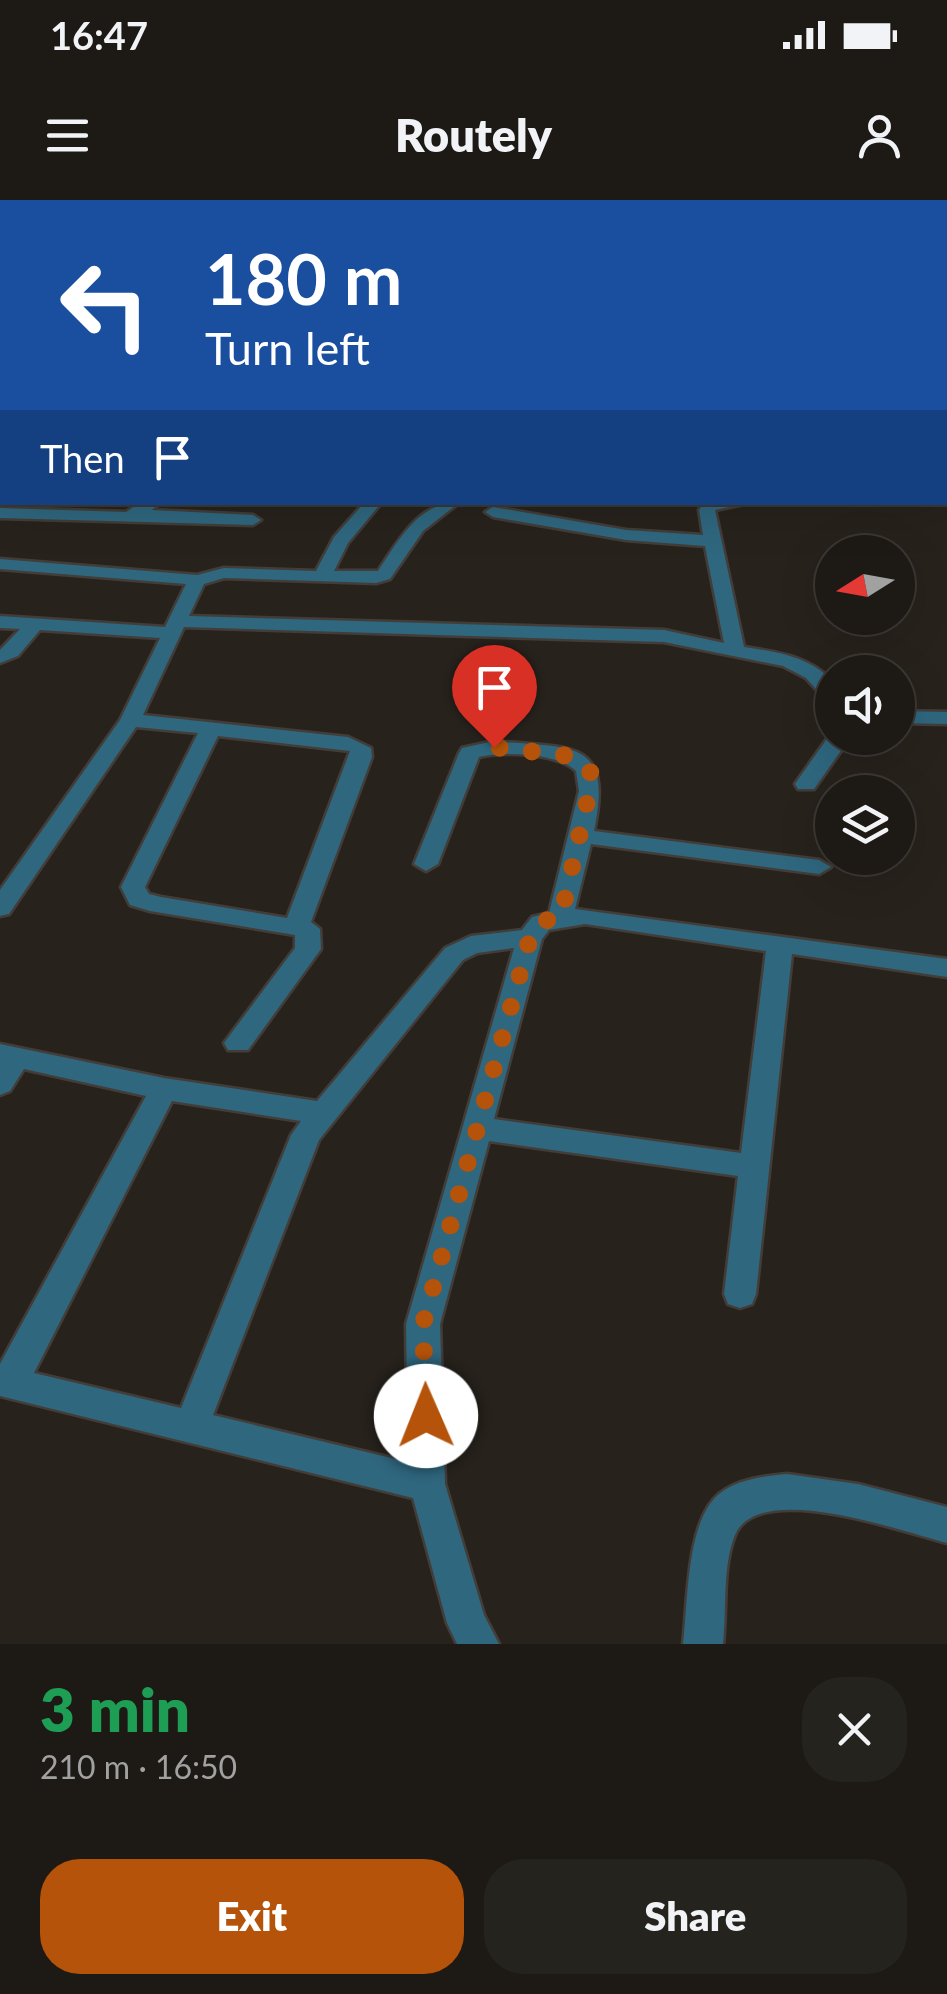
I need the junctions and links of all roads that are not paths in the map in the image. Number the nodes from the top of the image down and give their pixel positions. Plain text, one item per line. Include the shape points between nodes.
1 (371, 505) edge
2 (448, 505) edge
3 (719, 505) edge
4 (146, 508) edge
5 (0, 512) edge
6 (493, 512) dead end
7 (253, 520) dead end
8 (713, 541) junction
9 (0, 564) edge
10 (322, 576) junction
11 (197, 580) junction
12 (0, 622) edge
13 (34, 626) junction
14 (176, 627) junction
15 (734, 650) junction
16 (0, 658) edge
17 (815, 671) edge
18 (915, 717) edge
19 (947, 718) edge
20 (130, 720) junction
21 (211, 728) junction
22 (827, 755) edge
23 (806, 784) dead end
24 (581, 836) junction
25 (426, 864) dead end
26 (815, 866) edge
27 (0, 867) edge
28 (28, 868) junction
29 (0, 908) edge
30 (561, 916) junction
31 (298, 925) junction
32 (530, 938) junction
33 (780, 944) junction
34 (947, 968) edge
35 (238, 1043) dead end
36 (9, 1055) edge
37 (0, 1084) edge
38 (164, 1088) junction
39 (323, 1113) junction
40 (477, 1128) junction
41 (755, 1167) junction
42 (740, 1294) dead end
43 (5, 1381) edge
44 (192, 1424) junction
45 (427, 1484) junction
46 (947, 1525) edge
47 (479, 1644) edge
48 (703, 1644) edge

1 - 10 street
2 - 10 street via 416,527 384,575
3 - 8 street via 710,506
4 - 5 street via 116,518
4 - 7 street
6 - 8 street via 626,535
8 - 15 street
9 - 11 street
10 - 11 street via 224,573
11 - 14 street
12 - 13 street
13 - 14 street
13 - 16 street
14 - 15 street via 664,636
14 - 20 street
15 - 17 street
18 - 19 street
20 - 21 street
20 - 28 street
21 - 31 street via 360,748
21 - 31 street via 134,887 139,899
22 - 23 street
24 - 25 street via 592,780 582,762 480,748 464,759
24 - 26 street
24 - 30 street
27 - 28 street
28 - 29 street
30 - 32 street via 541,922
30 - 33 street
31 - 35 street via 307,929 308,949
32 - 39 street via 471,945 454,954
32 - 40 street
33 - 34 street
33 - 41 street
36 - 37 street
36 - 38 street
38 - 39 street
38 - 43 street
39 - 44 street via 292,1166
40 - 41 street
40 - 45 street via 423,1324
41 - 42 street
43 - 44 street
44 - 45 street
45 - 47 street via 467,1624
46 - 48 street via 805,1491 765,1491 739,1500 719,1525

